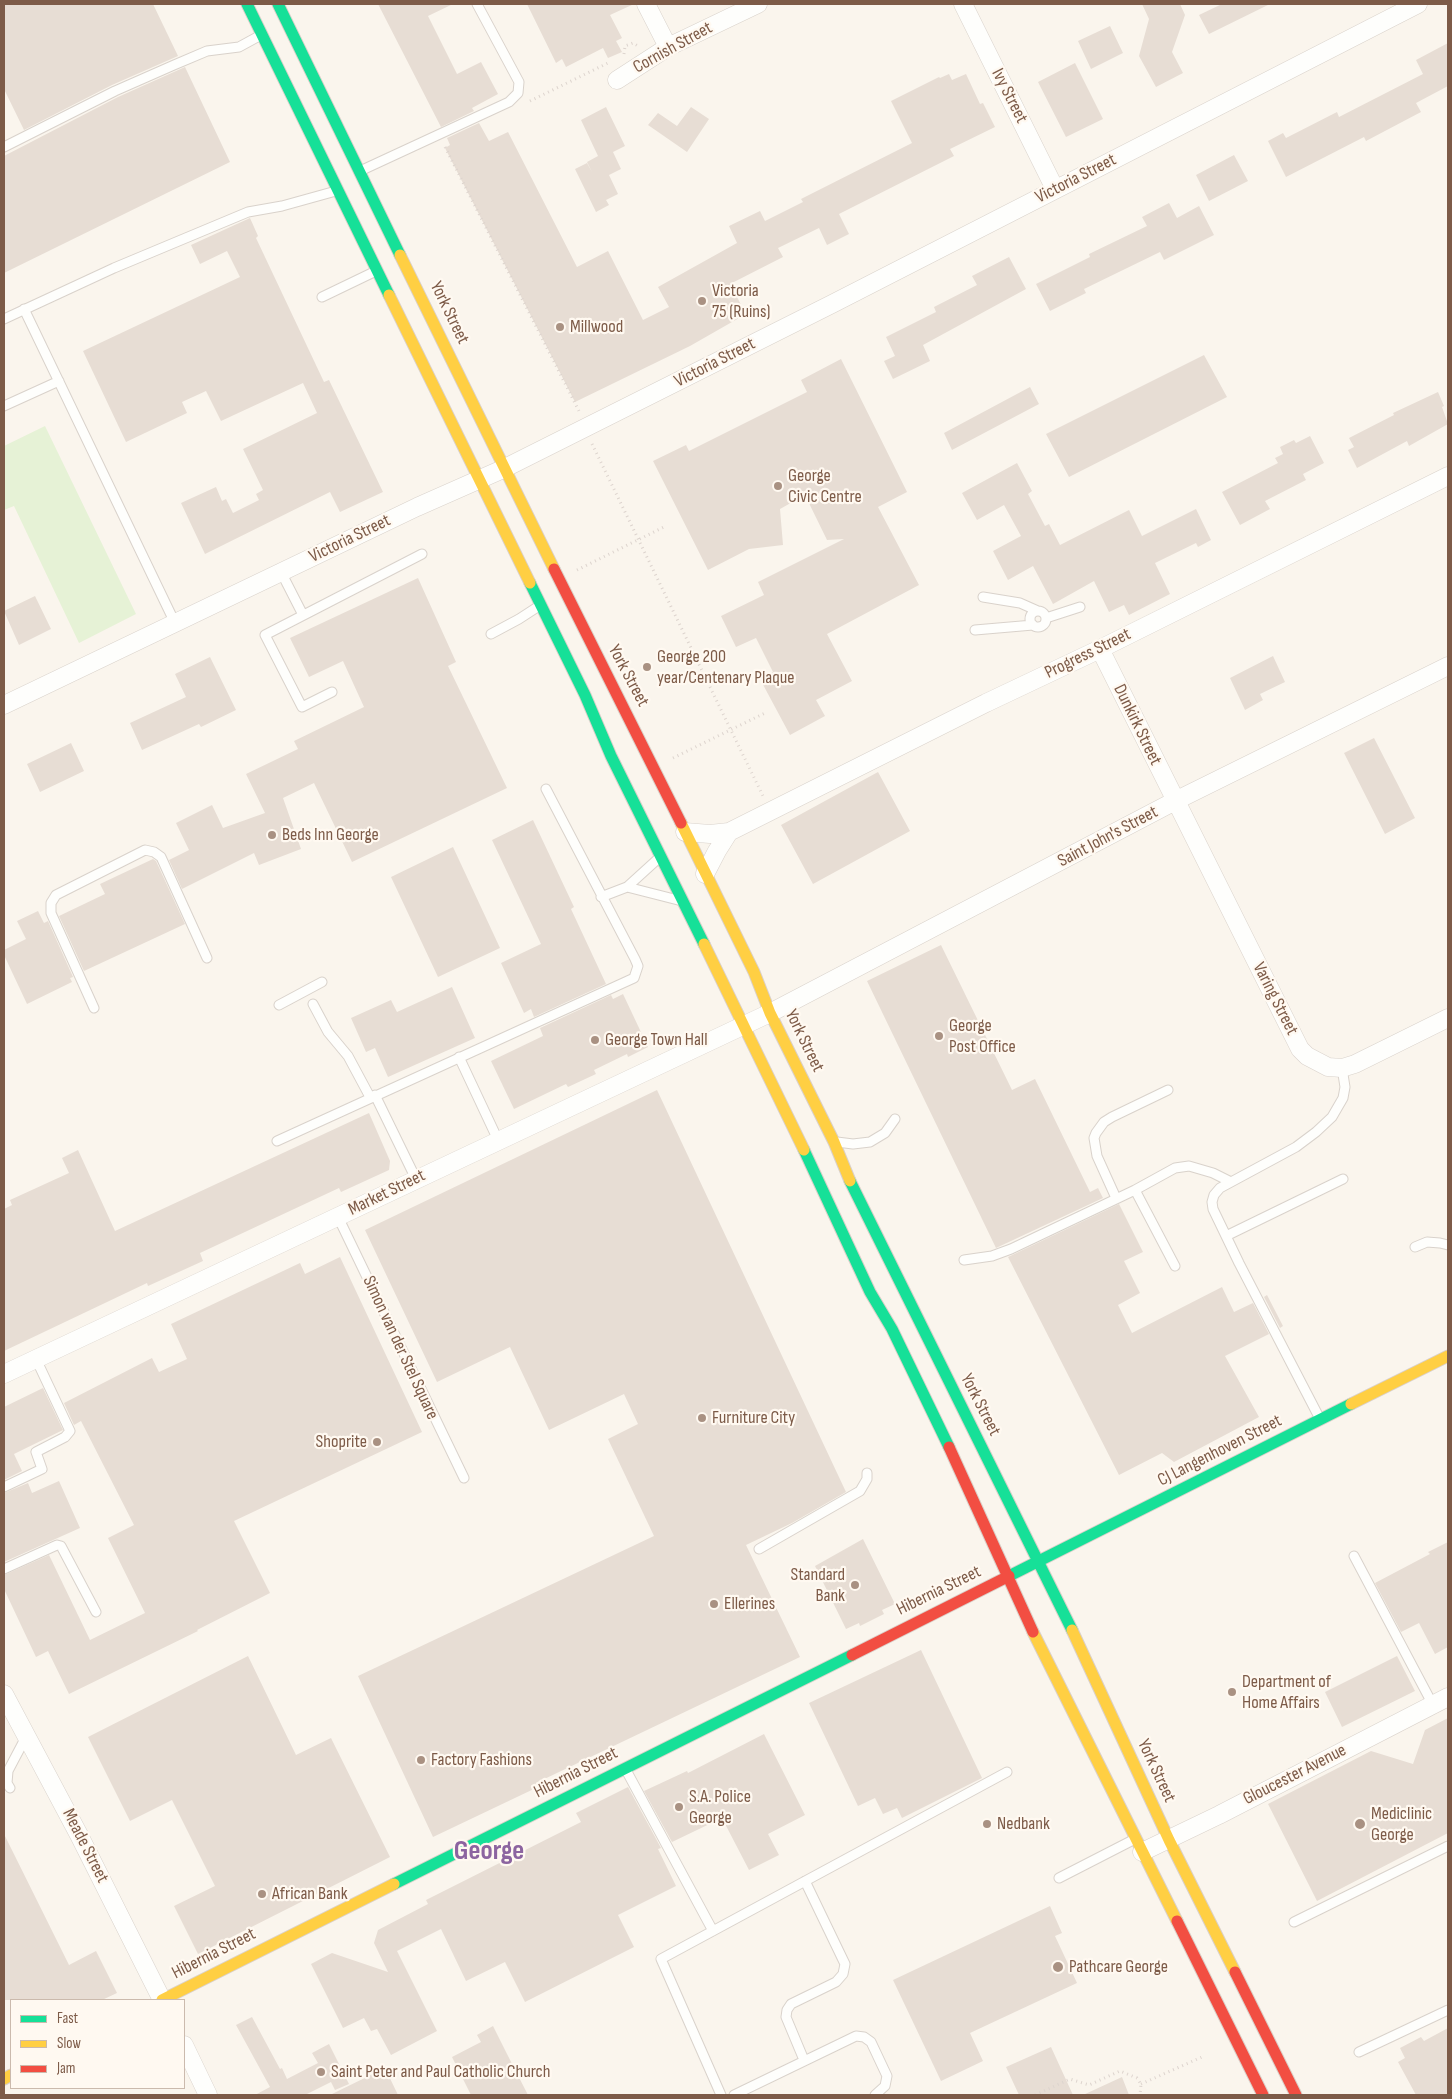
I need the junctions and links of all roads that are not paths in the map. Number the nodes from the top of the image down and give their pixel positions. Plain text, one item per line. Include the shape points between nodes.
1 (247, 4) edge
2 (278, 4) edge
3 (477, 4) edge
4 (646, 4) edge
5 (758, 4) edge
6 (962, 4) edge
7 (1418, 4) edge
8 (261, 35) junction
9 (668, 47) junction
10 (617, 80) dead end
11 (4, 147) edge
12 (360, 171) junction
13 (1055, 189) junction
14 (338, 190) junction
15 (378, 270) junction
16 (322, 297) dead end
17 (24, 309) junction
18 (4, 319) edge
19 (59, 381) junction
20 (4, 406) edge
21 (503, 469) junction
22 (1448, 476) edge
23 (479, 478) junction
24 (422, 554) dead end
25 (281, 572) junction
26 (983, 597) dead end
27 (541, 604) junction
28 (1080, 607) dead end
29 (1038, 611) junction
30 (303, 615) junction
31 (1046, 618) junction
32 (175, 623) junction
33 (1033, 625) junction
34 (975, 630) dead end
35 (491, 634) dead end
36 (1100, 649) junction
37 (1448, 666) edge
38 (332, 692) dead end
39 (4, 705) edge
40 (546, 789) dead end
41 (1175, 801) junction
42 (685, 832) junction
43 (729, 832) junction
44 (662, 855) junction
45 (706, 874) junction
46 (627, 887) junction
47 (601, 897) junction
48 (683, 901) junction
49 (207, 958) dead end
50 (322, 982) dead end
51 (313, 1004) dead end
52 (279, 1005) dead end
53 (94, 1008) dead end
54 (770, 1013) junction
55 (1448, 1018) edge
56 (744, 1025) junction
57 (458, 1057) junction
58 (1342, 1068) junction
59 (1168, 1090) dead end
60 (372, 1096) junction
61 (895, 1120) dead end
62 (498, 1140) junction
63 (277, 1141) dead end
64 (834, 1142) junction
65 (416, 1179) junction
66 (1343, 1179) dead end
67 (1231, 1182) junction
68 (1135, 1190) junction
69 (1116, 1198) junction
70 (338, 1217) junction
71 (1226, 1236) junction
72 (1448, 1245) edge
73 (1415, 1247) dead end
74 (964, 1260) dead end
75 (1176, 1266) dead end
76 (1448, 1356) edge
77 (36, 1359) junction
78 (4, 1374) edge
79 (1321, 1420) junction
80 (867, 1473) dead end
81 (464, 1478) dead end
82 (4, 1487) edge
83 (759, 1549) dead end
84 (1354, 1556) dead end
85 (1039, 1561) junction
86 (4, 1569) edge
87 (1007, 1578) junction
88 (96, 1612) dead end
89 (4, 1695) edge
90 (1440, 1701) edge
91 (27, 1735) junction
92 (625, 1768) junction
93 (1007, 1772) dead end
94 (10, 1788) dead end
95 (1169, 1840) junction
96 (1138, 1846) junction
97 (1448, 1846) edge
98 (1058, 1878) dead end
99 (805, 1881) junction
100 (1294, 1922) dead end
101 (713, 1931) junction
102 (161, 1999) edge
103 (164, 1999) edge
104 (1448, 2010) edge
105 (185, 2047) edge
106 (1359, 2052) dead end
107 (804, 2060) junction
108 (208, 2095) edge
109 (721, 2095) edge
110 (734, 2095) edge
111 (875, 2095) edge
112 (1263, 2095) edge
113 (1296, 2095) edge

1 - 8 main road
2 - 12 main road, York Street
3 - 12 lane via 519,82 518,93 509,102
4 - 9 street
5 - 9 street, Cornish Street
6 - 13 street, Ivy Street
7 - 13 street, Victoria Street
8 - 11 lane via 239,47 207,51
8 - 14 main road
9 - 10 street, Cornish Street
12 - 21 main road, York Street
13 - 21 street, Victoria Street
14 - 15 main road
14 - 17 lane via 248,212
15 - 16 lane
15 - 23 main road
17 - 18 lane
17 - 19 lane
19 - 20 lane
19 - 32 lane
21 - 23 street, Victoria Street
21 - 42 main road, York Street
22 - 36 street, Progress Street
23 - 25 street, Victoria Street
23 - 27 main road
24 - 30 lane
25 - 30 lane
25 - 32 street, Victoria Street
26 - 29 lane via 1020,603
27 - 35 lane
27 - 44 main road via 586,695 610,756
28 - 31 lane
29 - 31 lane
29 - 33 lane via 1030,616
30 - 38 lane via 265,635 302,707
31 - 33 lane via 1042,625
32 - 39 street, Victoria Street
33 - 34 lane
36 - 41 street, Dunkirk Street
36 - 43 street, Progress Street
37 - 41 street, Saint John's Street
40 - 47 lane
41 - 54 street, Saint John's Street
41 - 58 street, Varing Street via 1300,1049 1328,1068
42 - 43 street, Progress Street
42 - 45 main road, York Street
43 - 45 street, Progress Street
44 - 46 lane
44 - 48 main road
45 - 54 main road, York Street via 754,972
46 - 47 lane
46 - 48 lane
47 - 57 lane via 638,966 634,978
48 - 56 main road
49 - 53 lane via 161,858 145,850 56,895 51,903 51,913
50 - 52 lane
51 - 60 lane
54 - 56 street, Market Street
54 - 64 main road, York Street
55 - 58 street
56 - 62 street, Market Street
56 - 87 main road via 870,1292 892,1329 959,1468
57 - 60 lane
57 - 62 lane
58 - 67 lane via 1343,1098 1332,1118 1296,1146
59 - 69 lane via 1112,1117 1096,1133 1097,1156
60 - 63 lane
60 - 65 lane
61 - 64 lane via 885,1134 870,1142
62 - 65 street, Market Street
64 - 85 main road, York Street via 851,1183
65 - 70 street, Market Street
66 - 71 lane
67 - 68 lane via 1189,1166 1175,1168
67 - 71 lane via 1214,1195 1212,1202
68 - 69 lane
68 - 75 lane
69 - 74 lane via 1001,1253
70 - 77 street, Market Street
70 - 81 lane, Simon van der Stel Square
71 - 79 lane
72 - 73 lane via 1427,1242
76 - 79 main road, CJ Langenhoven Street
77 - 78 street, Market Street
77 - 82 lane via 70,1431 36,1452 42,1469
79 - 85 main road, CJ Langenhoven Street
80 - 83 lane via 864,1486 855,1494
84 - 90 lane
85 - 87 main road, CJ Langenhoven Street
85 - 95 main road, York Street
86 - 88 lane via 56,1545 61,1546
87 - 92 main road, Hibernia Street
87 - 96 main road
89 - 91 street, Meade Street
90 - 95 street, Gloucester Avenue
91 - 94 lane via 8,1771
91 - 102 street, Meade Street
92 - 101 lane
92 - 103 main road, Hibernia Street
93 - 99 lane
95 - 96 street, Gloucester Avenue
95 - 113 main road, York Street
96 - 98 lane
96 - 112 main road
97 - 100 lane
99 - 101 lane
99 - 107 lane via 844,1964 843,1974 836,1982 791,2004 787,2010 786,2017
101 - 109 lane via 660,1959
104 - 106 lane
105 - 108 street
107 - 110 lane
107 - 111 lane via 856,2036 864,2037 872,2042 887,2076 885,2086

